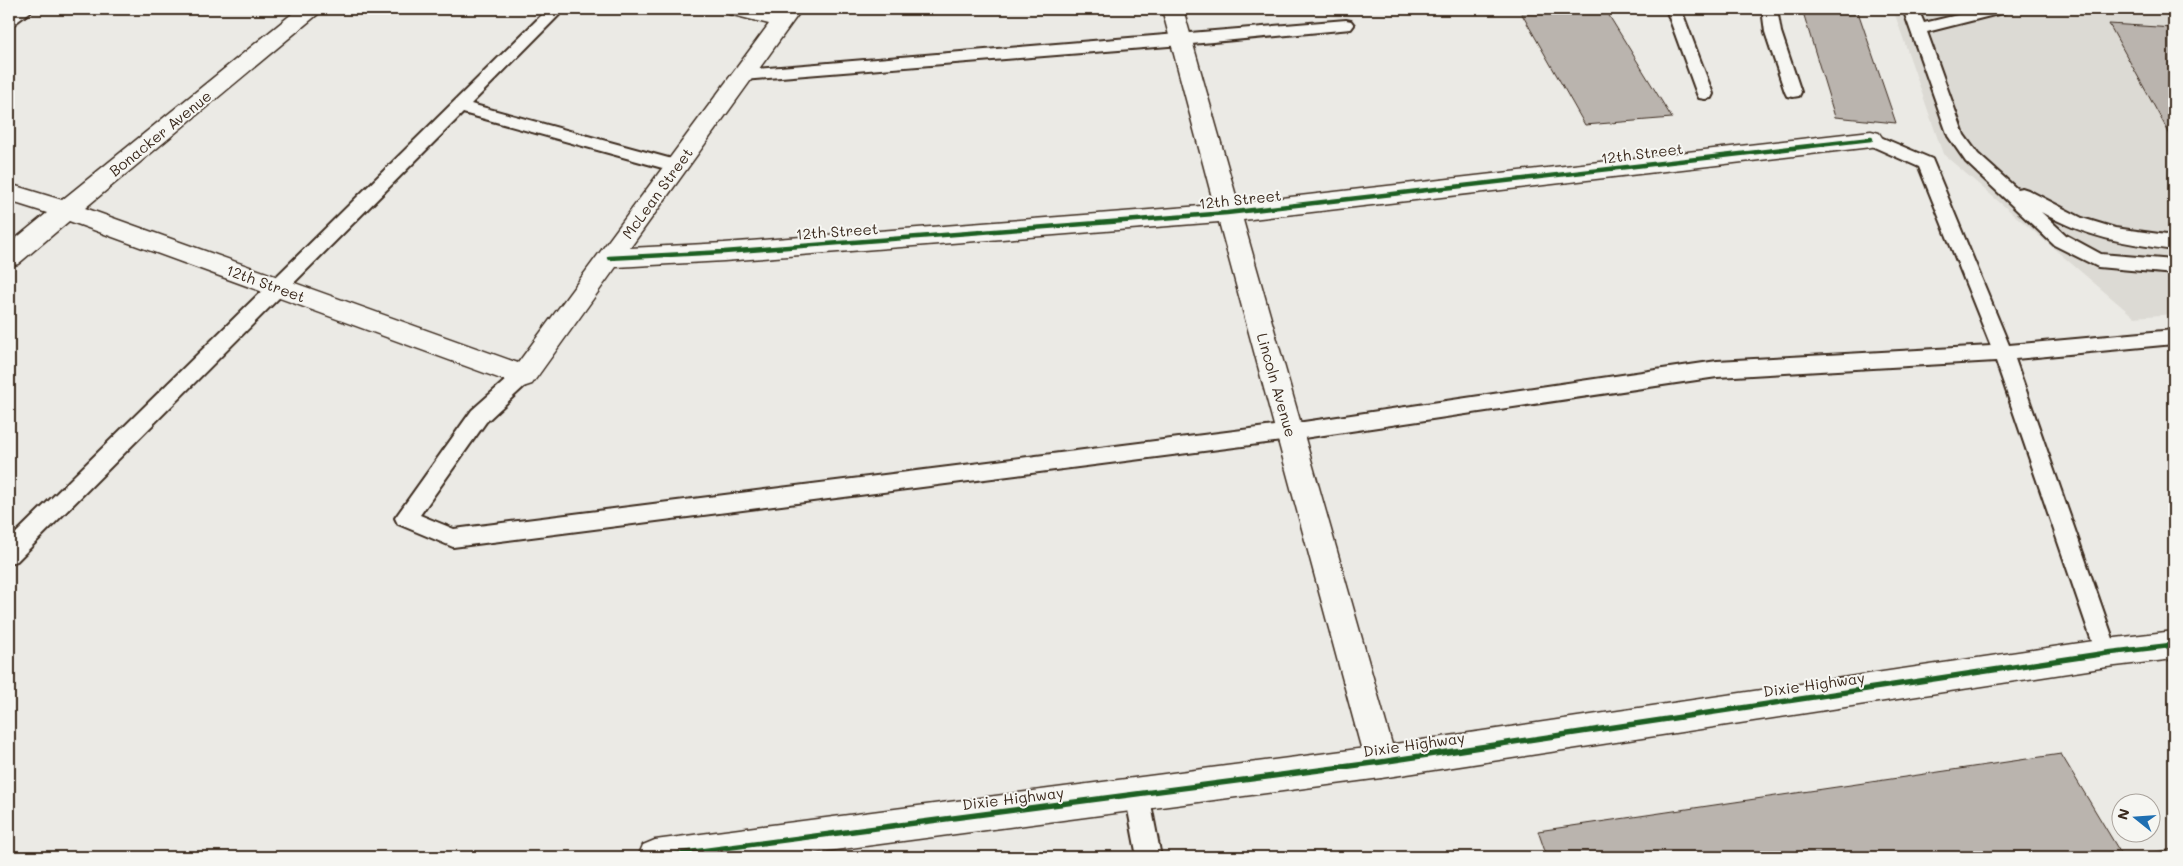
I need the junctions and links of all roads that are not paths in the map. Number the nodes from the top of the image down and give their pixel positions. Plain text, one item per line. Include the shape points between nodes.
1 (26, 9) edge
2 (311, 9) edge
3 (556, 9) edge
4 (736, 9) edge
5 (1172, 9) edge
6 (1673, 9) edge
7 (1769, 9) edge
8 (1911, 9) edge
9 (2001, 9) edge
10 (787, 15) edge
11 (9, 21) edge
12 (1346, 25) dead end
13 (1918, 29) junction
14 (1181, 40) junction
15 (743, 75) junction
16 (1793, 92) dead end
17 (1705, 94) dead end
18 (459, 106) junction
19 (1871, 139) joint
20 (676, 166) junction
21 (2001, 183) junction
22 (9, 192) edge
23 (66, 210) junction
24 (1228, 213) junction
25 (2174, 243) edge
26 (9, 257) edge
27 (609, 258) junction
28 (2174, 267) edge
29 (278, 287) junction
30 (2174, 337) edge
31 (2003, 353) junction
32 (523, 376) junction
33 (1290, 432) junction
34 (9, 554) edge
35 (2174, 645) edge
36 (2107, 653) junction
37 (1381, 762) junction
38 (1137, 794) junction
39 (655, 857) edge
40 (1149, 857) edge

1 - 11 lane
2 - 23 street, Bonacker Avenue
3 - 18 lane
4 - 10 street
5 - 14 street, Lincoln Avenue
6 - 17 lane
7 - 16 lane via 1773,32
8 - 13 lane
9 - 13 lane
10 - 15 street, McLean Street
12 - 14 lane
13 - 21 lane via 1956,136 1972,158
14 - 15 lane
14 - 24 street, Lincoln Avenue
15 - 20 street, McLean Street
18 - 20 lane
18 - 29 lane
19 - 24 street, 12th Street
19 - 31 lane via 1926,163
20 - 27 street, McLean Street
21 - 25 lane via 2076,223 2114,235
21 - 28 lane via 2060,240 2098,260
22 - 23 street, 12th Street
23 - 26 street, Bonacker Avenue
23 - 29 street, 12th Street
24 - 27 street, 12th Street
24 - 33 street, Lincoln Avenue
27 - 32 street, McLean Street
29 - 32 street, 12th Street
29 - 34 lane
30 - 31 lane
31 - 33 lane via 1717,370
31 - 36 lane
32 - 33 lane via 479,416 405,518 453,538
33 - 37 street, Lincoln Avenue
35 - 36 street, Dixie Highway
36 - 37 street, Dixie Highway
37 - 38 street, Dixie Highway
38 - 39 street, Dixie Highway
38 - 40 lane

